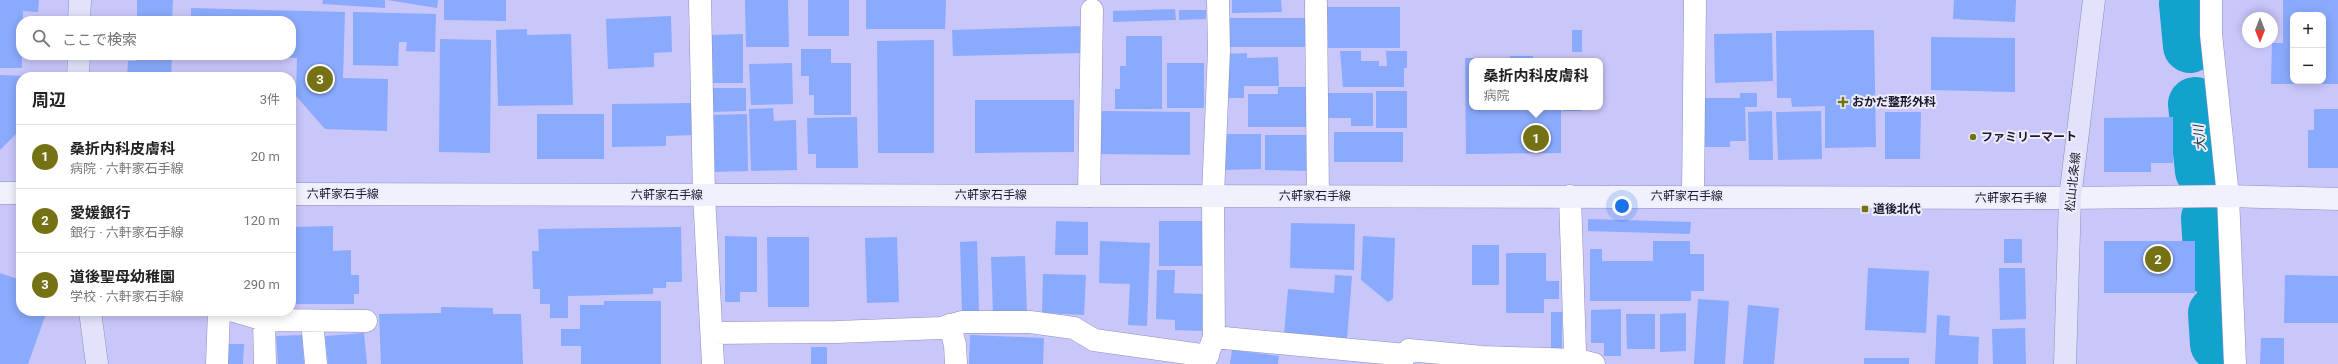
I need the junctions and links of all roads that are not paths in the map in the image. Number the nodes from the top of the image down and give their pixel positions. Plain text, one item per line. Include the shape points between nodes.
1 (80, 0) edge
2 (700, 0) edge
3 (1218, 0) edge
4 (1695, 0) edge
5 (2094, 0) edge
6 (2211, 0) edge
7 (1316, 3) dead end
8 (1092, 10) dead end
9 (79, 16) edge
10 (79, 60) edge
11 (78, 72) edge
12 (0, 193) edge
13 (16, 193) edge
14 (296, 194) edge
15 (704, 195) junction
16 (1089, 196) junction
17 (1213, 196) junction
18 (1318, 196) junction
19 (1570, 196) junction
20 (1693, 196) junction
21 (2228, 196) junction
22 (2070, 198) junction
23 (2338, 199) edge
24 (91, 316) edge
25 (219, 316) edge
26 (251, 316) edge
27 (264, 320) junction
28 (312, 321) junction
29 (366, 321) dead end
30 (950, 325) junction
31 (712, 333) junction
32 (1209, 352) edge
33 (1405, 360) edge
34 (1583, 363) edge
35 (96, 364) edge
36 (216, 364) edge
37 (265, 364) edge
38 (316, 364) edge
39 (714, 364) edge
40 (956, 364) edge
41 (2065, 364) edge
42 (2235, 364) edge

1 - 9 main road
2 - 15 street
3 - 17 street via 1219,50
4 - 20 street
5 - 22 main road, 松山北条線
6 - 21 street via 2211,34
7 - 18 street
8 - 16 street
10 - 11 main road
12 - 13 main road
14 - 15 main road, 六軒家石手線
15 - 16 main road, 六軒家石手線
15 - 31 street
16 - 17 main road, 六軒家石手線
17 - 18 main road, 六軒家石手線
17 - 32 street
18 - 19 main road, 六軒家石手線
19 - 20 main road, 六軒家石手線
19 - 34 street via 1575,351
20 - 22 main road, 六軒家石手線
21 - 22 main road, 六軒家石手線
21 - 23 main road, 六軒家石手線
21 - 42 street
22 - 41 main road, 松山北条線
24 - 35 main road
25 - 36 street
26 - 27 street
27 - 28 street
27 - 37 street
28 - 29 street
28 - 38 street
30 - 31 street via 941,328 837,332
30 - 32 street via 962,322 1046,323 1074,328 1094,340
30 - 40 street
31 - 39 street
32 - 33 street
33 - 34 street via 1410,350

